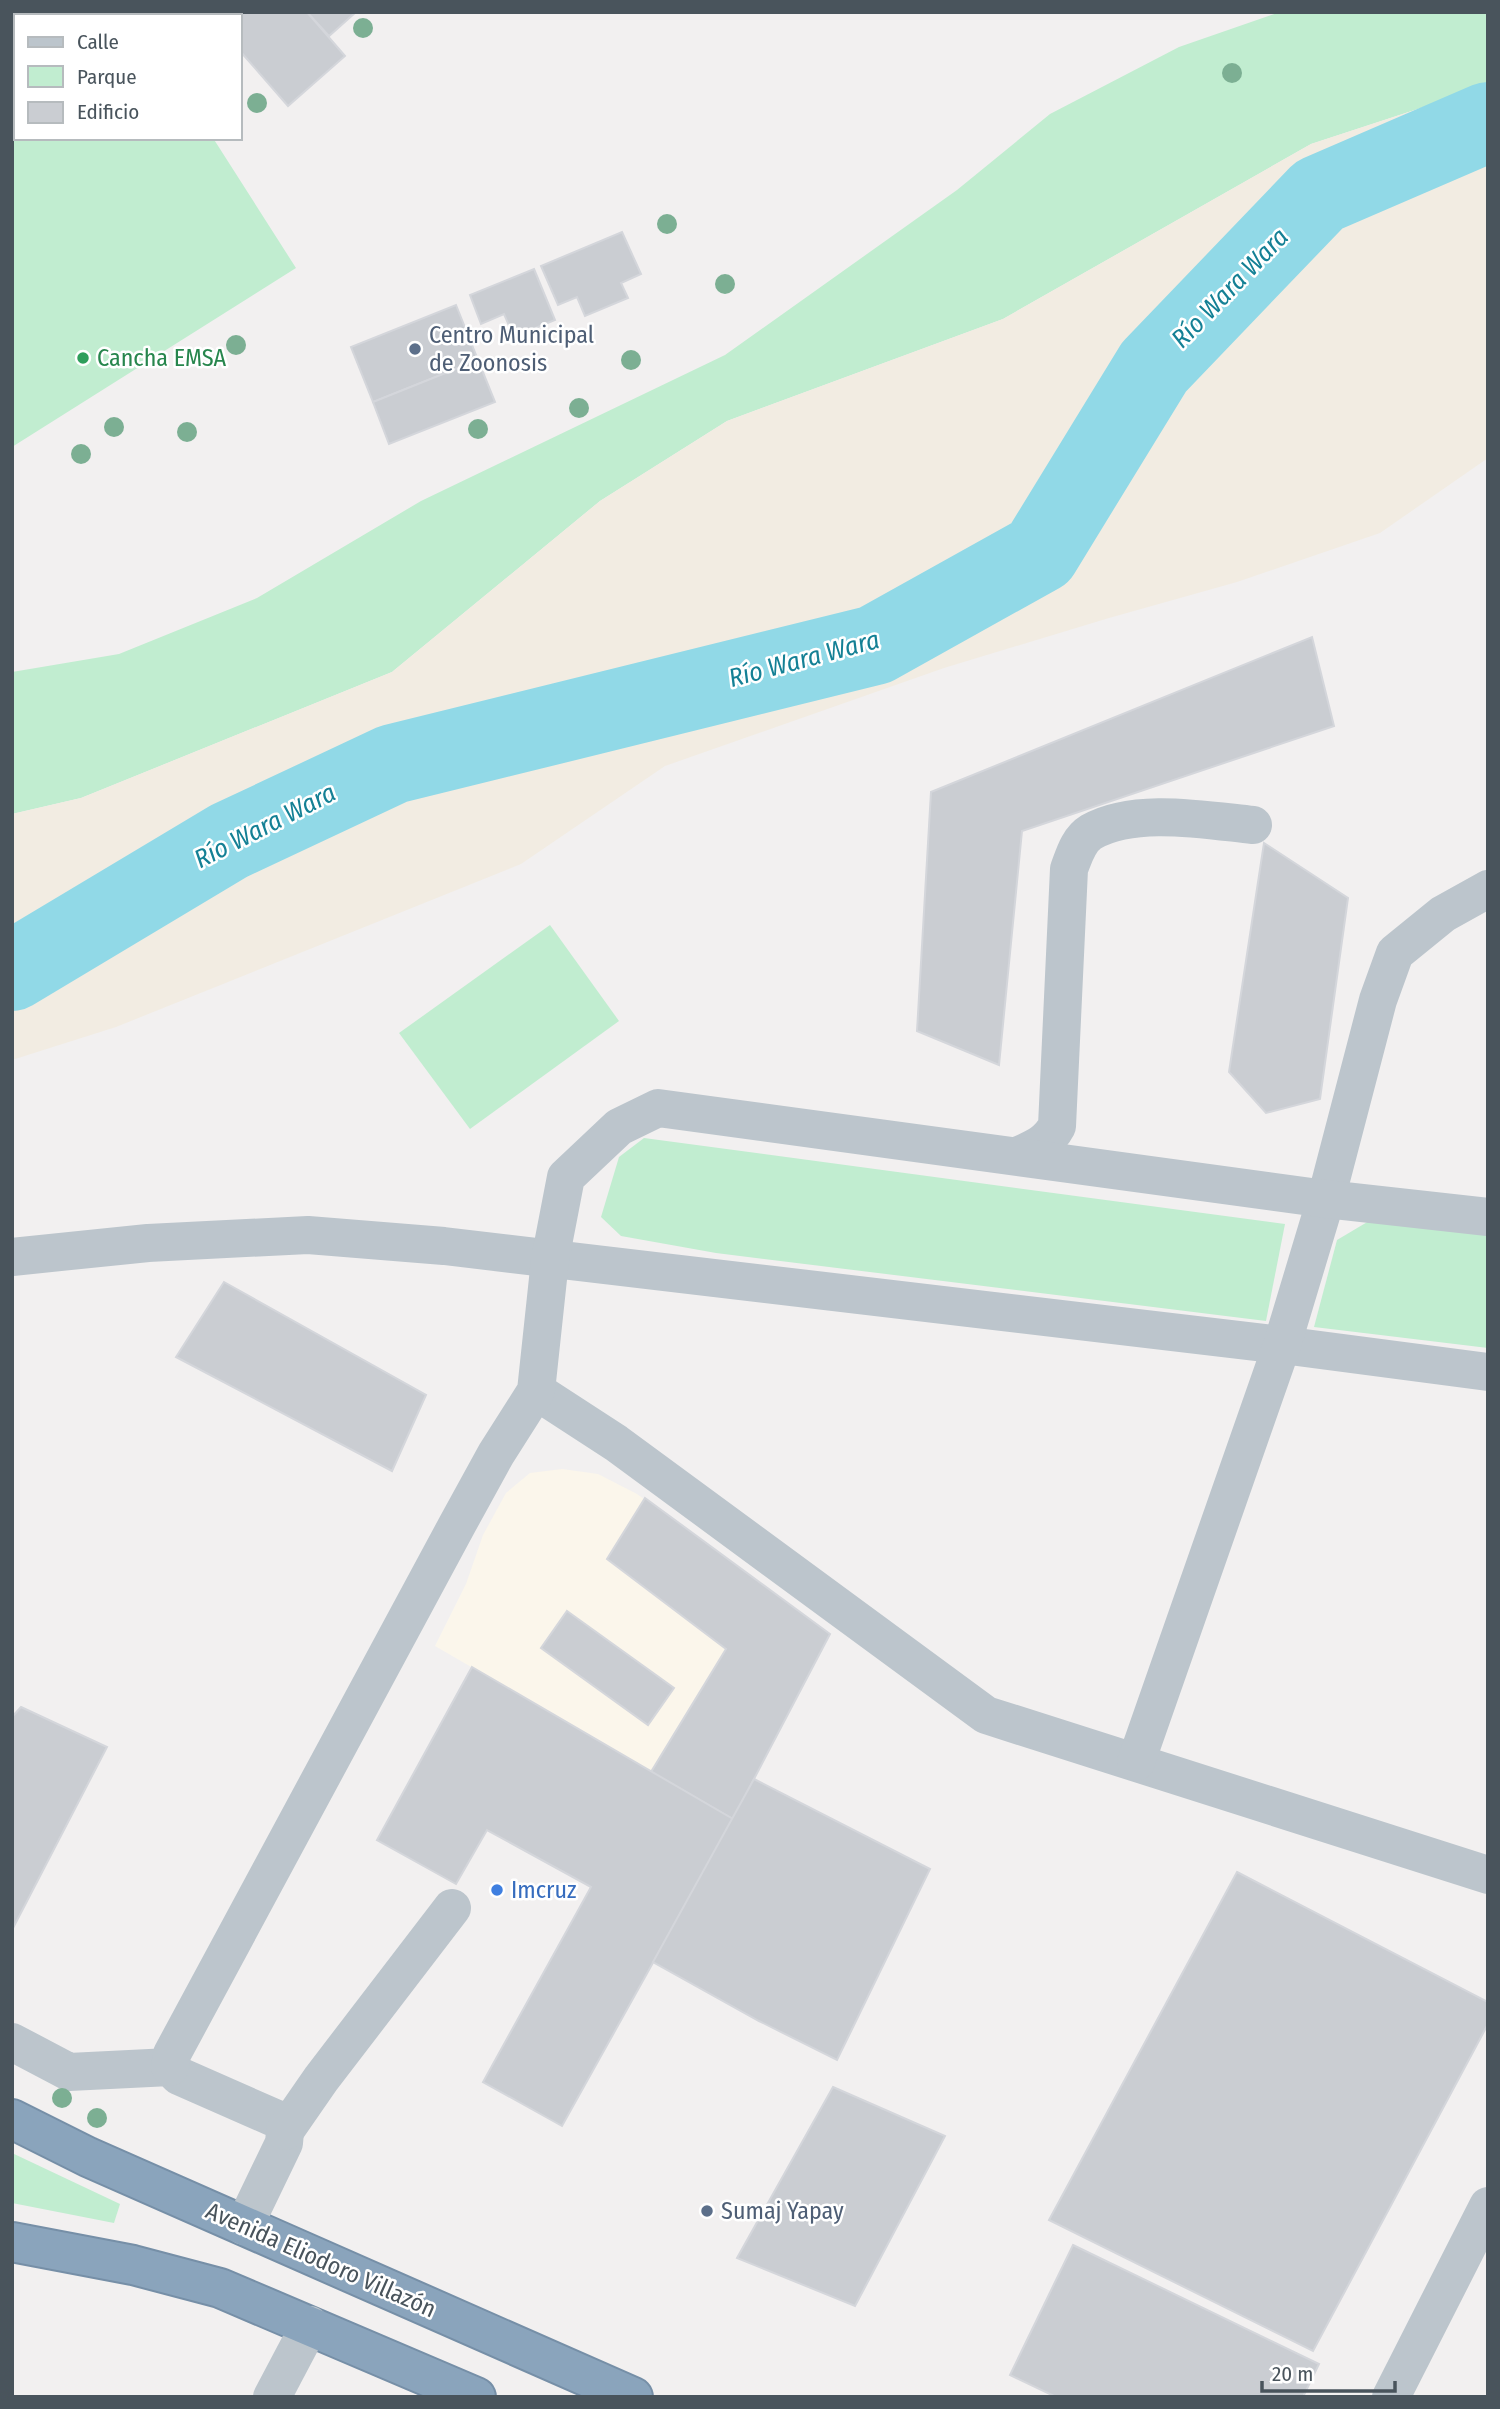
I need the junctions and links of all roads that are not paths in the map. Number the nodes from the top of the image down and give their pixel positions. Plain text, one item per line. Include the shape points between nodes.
1 (1253, 825) dead end
2 (1488, 889) edge
3 (1017, 1156) junction
4 (1326, 1199) junction
5 (1488, 1217) edge
6 (12, 1257) edge
7 (550, 1260) junction
8 (1282, 1345) junction
9 (1488, 1372) edge
10 (536, 1391) junction
11 (1136, 1762) junction
12 (1488, 1875) edge
13 (452, 1908) dead end
14 (12, 2042) edge
15 (170, 2067) junction
16 (12, 2119) edge
17 (285, 2131) junction
18 (1488, 2206) edge
19 (244, 2226) junction
20 (12, 2242) edge
21 (310, 2325) junction
22 (272, 2397) edge
23 (476, 2397) edge
24 (633, 2397) edge
25 (1391, 2397) edge

1 - 3 street via 1172,816 1120,822 1089,833 1076,848 1069,869 1057,1126 1050,1138
2 - 4 street via 1443,914 1395,953 1378,1000
3 - 4 street
3 - 7 street via 657,1108 619,1127 566,1177
4 - 5 street
4 - 8 street
6 - 7 street via 148,1243 308,1235
7 - 8 street
7 - 10 street
8 - 9 street
8 - 11 street
10 - 11 street via 616,1443 986,1715
10 - 15 street via 496,1454 172,2054
11 - 12 street
13 - 17 street
14 - 15 street via 69,2072
15 - 17 street via 179,2076 279,2120
16 - 19 highway, Avenida Eliodoro Villazón
17 - 19 street via 284,2143
18 - 25 street
19 - 24 highway, Avenida Eliodoro Villazón
20 - 21 highway via 133,2265 220,2288
21 - 22 street
21 - 23 highway

